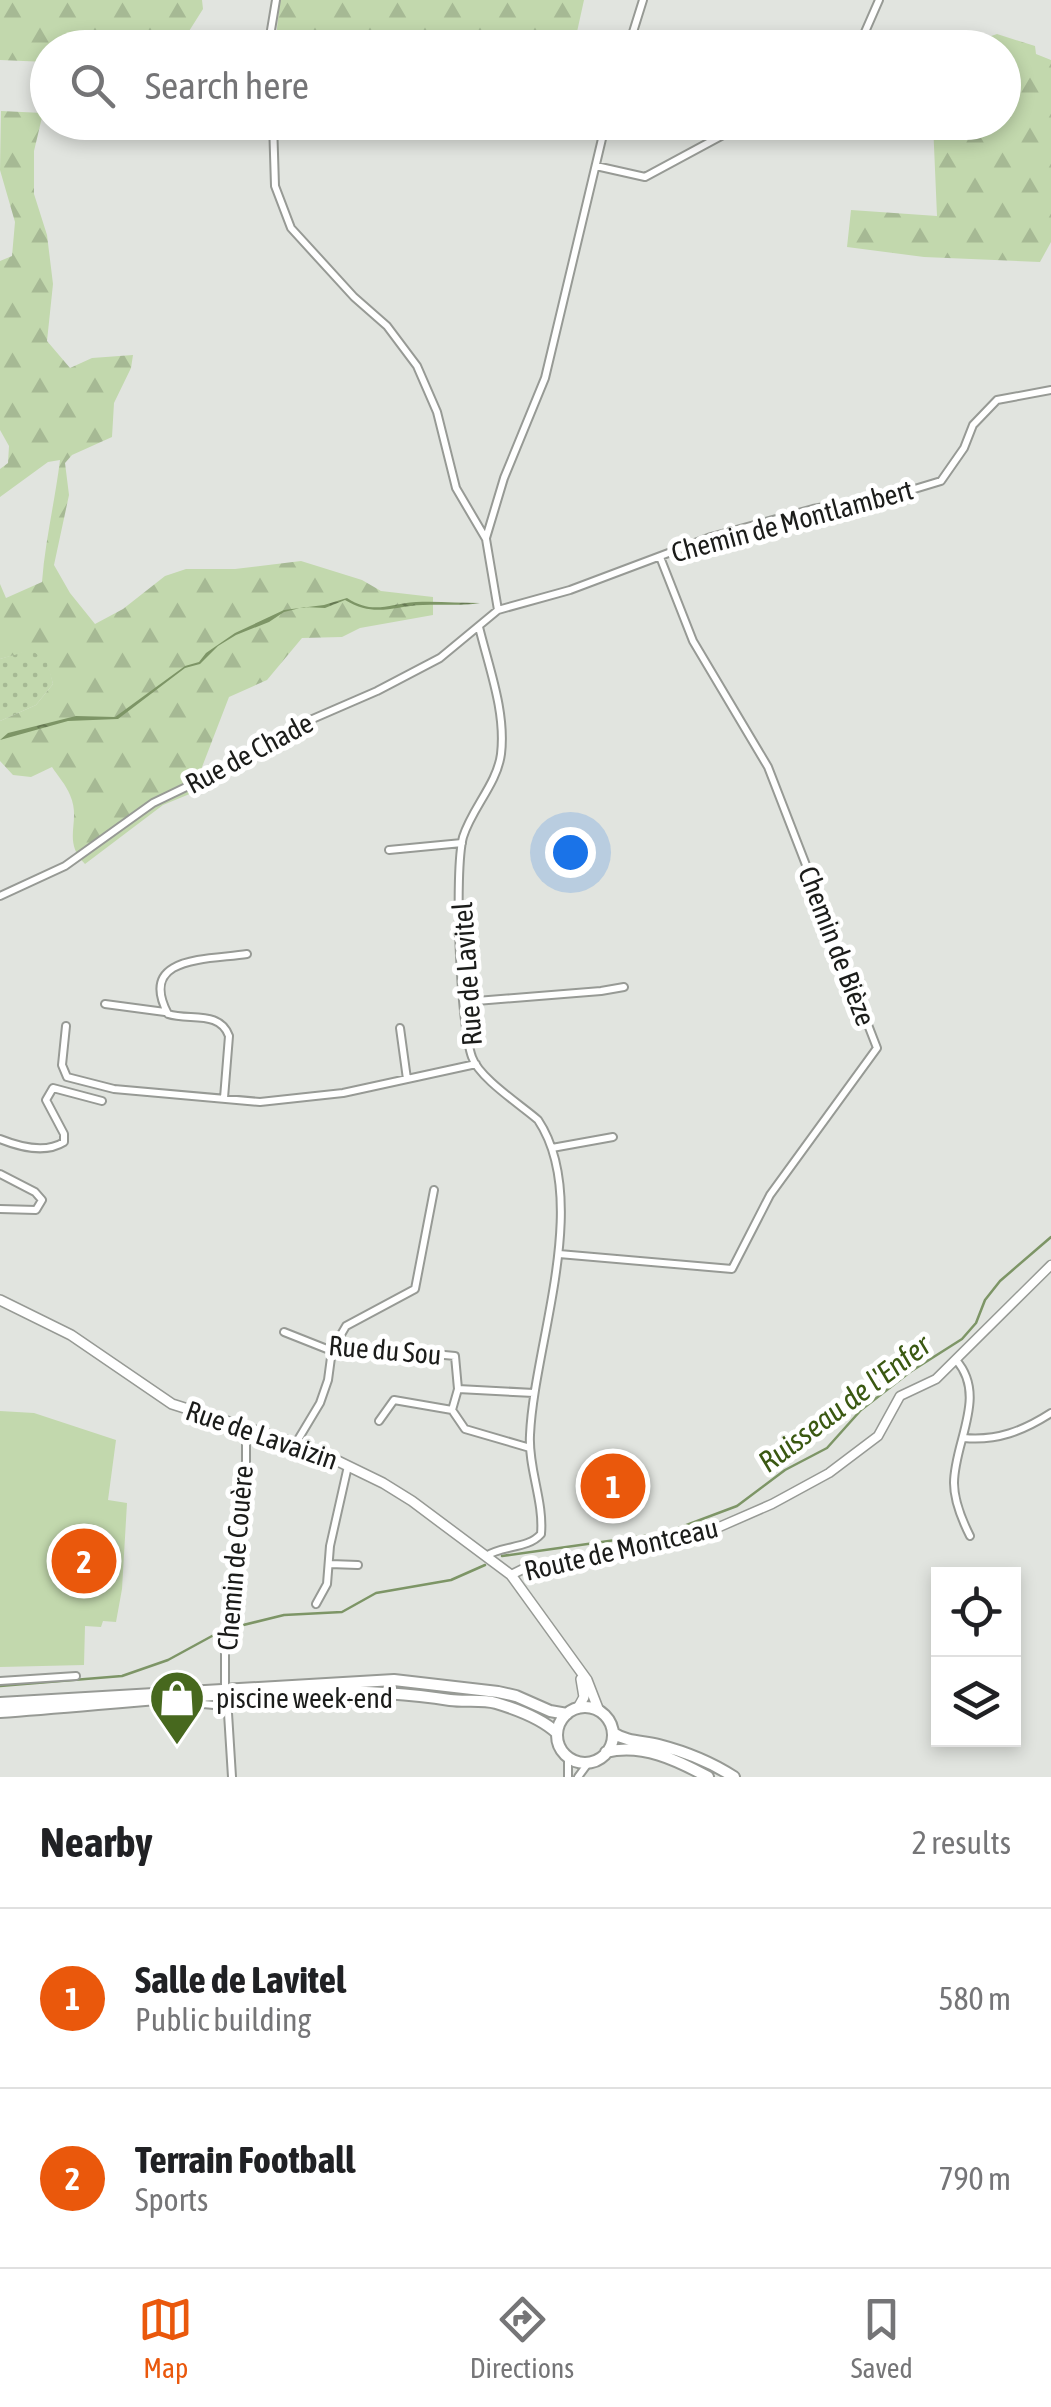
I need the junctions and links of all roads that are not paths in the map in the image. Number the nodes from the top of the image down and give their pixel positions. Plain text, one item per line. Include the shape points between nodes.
1 (276, 0) edge
2 (642, 0) edge
3 (879, 0) edge
4 (271, 30) edge
5 (633, 30) edge
6 (866, 30) edge
7 (274, 140) edge
8 (602, 140) edge
9 (714, 140) edge
10 (596, 166) junction
11 (1051, 390) edge
12 (486, 539) junction
13 (660, 556) junction
14 (498, 610) junction
15 (479, 628) junction
16 (462, 843) junction
17 (389, 850) dead end
18 (0, 896) edge
19 (247, 954) dead end
20 (624, 987) dead end
21 (464, 1002) junction
22 (106, 1004) dead end
23 (166, 1012) junction
24 (66, 1026) dead end
25 (400, 1028) dead end
26 (476, 1064) junction
27 (406, 1079) junction
28 (224, 1098) junction
29 (102, 1101) dead end
30 (614, 1138) dead end
31 (0, 1139) edge
32 (552, 1148) junction
33 (0, 1174) edge
34 (434, 1190) dead end
35 (0, 1209) edge
36 (559, 1254) junction
37 (1051, 1265) edge
38 (0, 1300) edge
39 (284, 1332) dead end
40 (332, 1351) junction
41 (956, 1360) junction
42 (458, 1389) junction
43 (534, 1393) junction
44 (452, 1410) junction
45 (1051, 1414) edge
46 (379, 1420) dead end
47 (246, 1428) junction
48 (964, 1438) junction
49 (296, 1444) junction
50 (530, 1448) junction
51 (348, 1465) junction
52 (970, 1536) dead end
53 (486, 1556) junction
54 (330, 1564) junction
55 (358, 1565) dead end
56 (511, 1575) junction
57 (316, 1604) dead end
58 (551, 1630) junction
59 (76, 1676) dead end
60 (0, 1681) edge
61 (225, 1688) junction
62 (168, 1700) junction
63 (0, 1703) edge
64 (578, 1708) junction
65 (599, 1711) junction
66 (0, 1712) edge
67 (567, 1714) junction
68 (557, 1733) junction
69 (613, 1733) junction
70 (606, 1752) junction
71 (568, 1756) junction
72 (589, 1762) junction
73 (232, 1777) edge
74 (568, 1777) edge
75 (578, 1777) edge
76 (708, 1777) edge
77 (734, 1777) edge

1 - 4 street
2 - 5 street
3 - 6 street
7 - 12 street via 275,186 291,228 388,326 418,366 456,488
8 - 10 street
9 - 10 street via 645,177
10 - 12 street via 545,378
11 - 13 street, Chemin de Montlambert via 998,400 973,426 940,481 813,509
12 - 14 street
13 - 14 street, Chemin de Montlambert
13 - 36 street, Chemin de Bièze via 693,641 768,766 877,1048 770,1196 732,1270
14 - 15 street, Rue de Chade
15 - 16 street, Rue de Lavitel via 503,734 500,760
15 - 18 street, Rue de Chade via 440,658 294,727 154,803 65,866
16 - 17 street
16 - 21 street, Rue de Lavitel
19 - 23 street via 172,966 159,996
20 - 21 street
21 - 26 street, Rue de Lavitel
22 - 23 street
23 - 28 street via 213,1019 227,1028
24 - 28 street via 67,1077 114,1090
25 - 27 street
26 - 27 street
26 - 32 street, Rue de Lavitel via 538,1120
27 - 28 street via 299,1099
29 - 31 street via 53,1088 46,1100 64,1142 41,1148
30 - 32 street
32 - 36 street, Rue de Lavitel
33 - 35 street via 42,1200 36,1210
34 - 40 street via 414,1290 346,1326
36 - 43 street, Rue de Lavitel
37 - 41 street, Route de Montceau
38 - 47 main road, Rue de Lavaizin via 71,1335 172,1404
39 - 40 street, Rue du Sou
40 - 42 street, Rue du Sou via 455,1356
40 - 49 street via 320,1404
41 - 48 street via 968,1376
41 - 56 street, Route de Montceau via 936,1379 900,1396 871,1443 772,1504 663,1544
42 - 43 street, Rue du Sou
42 - 44 street, Rue du Sou
43 - 50 street, Rue de Lavitel
44 - 46 street via 394,1400
44 - 50 street via 465,1429
45 - 48 street via 987,1440
47 - 49 main road, Rue de Lavaizin
47 - 61 street, Chemin de Couère
48 - 52 street via 954,1483
49 - 51 main road, Rue de Lavaizin
50 - 53 street, Rue de Lavitel via 541,1534
51 - 53 main road, Rue de Lavaizin via 399,1492
51 - 54 street
53 - 56 main road, Rue de Lavaizin
54 - 55 street
54 - 57 street
56 - 58 main road, Rue de Lavaizin
58 - 64 main road, Rue de Lavaizin via 584,1687
58 - 65 main road, Rue de Lavaizin via 592,1687
59 - 60 street
61 - 63 main road
61 - 67 main road via 425,1682 516,1696
62 - 66 main road
62 - 68 main road via 383,1691 492,1702
62 - 73 street via 214,1705 228,1714
64 - 65 main road
64 - 67 main road
65 - 69 main road
67 - 68 main road
68 - 71 main road
69 - 70 main road
69 - 77 main road via 704,1760
70 - 72 main road
70 - 76 main road via 654,1753
71 - 72 main road
71 - 74 street
72 - 75 street

